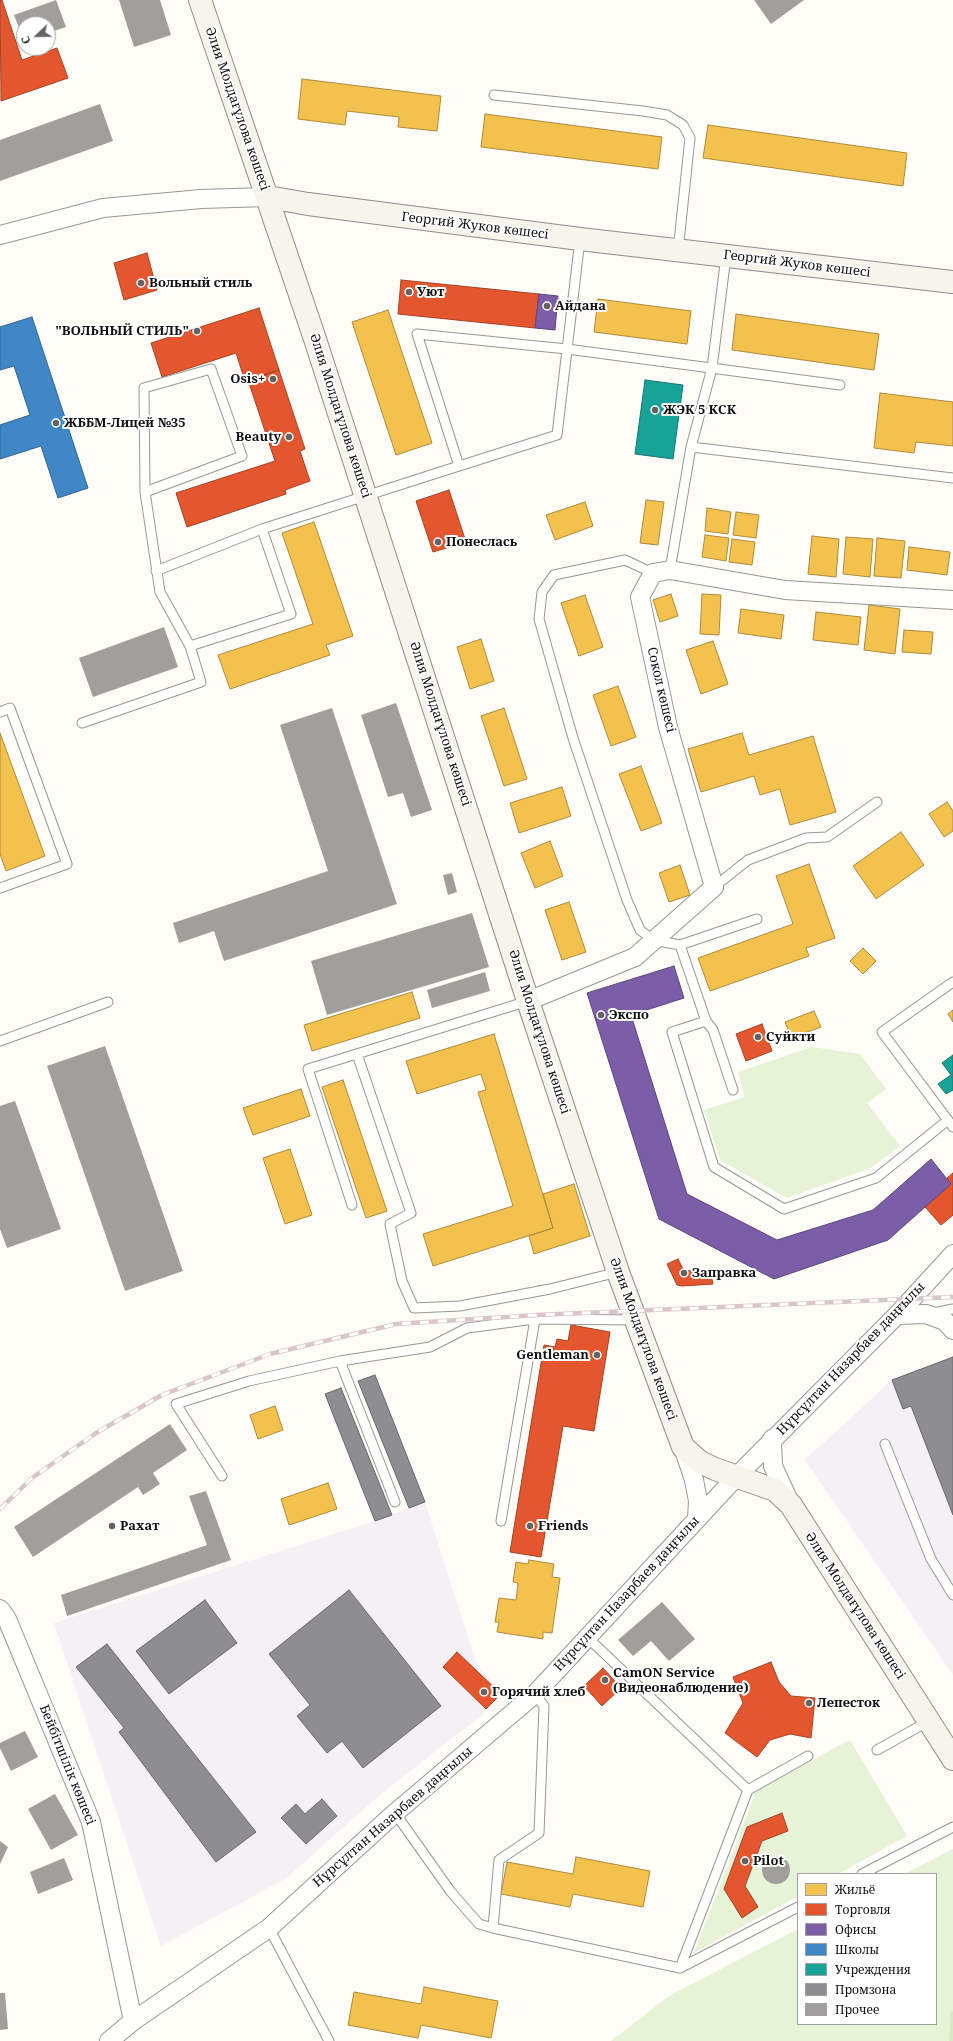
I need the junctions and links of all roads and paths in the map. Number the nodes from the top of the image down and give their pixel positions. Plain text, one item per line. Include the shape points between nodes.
1 (200, 0) edge
2 (494, 95) dead end
3 (268, 197) junction
4 (0, 235) edge
5 (580, 240) junction
6 (678, 251) junction
7 (726, 256) junction
8 (953, 282) edge
9 (567, 349) junction
10 (712, 368) junction
11 (840, 386) dead end
12 (691, 447) junction
13 (459, 466) junction
14 (953, 478) edge
15 (145, 492) junction
16 (366, 495) junction
17 (262, 529) junction
18 (670, 570) junction
19 (156, 571) junction
20 (653, 573) junction
21 (953, 600) edge
22 (190, 646) junction
23 (0, 712) edge
24 (82, 723) dead end
25 (877, 802) dead end
26 (714, 887) junction
27 (0, 888) edge
28 (757, 919) dead end
29 (653, 940) junction
30 (680, 945) junction
31 (953, 982) edge
32 (528, 1001) junction
33 (108, 1002) dead end
34 (706, 1021) junction
35 (0, 1041) edge
36 (357, 1054) junction
37 (733, 1090) dead end
38 (950, 1124) edge
39 (352, 1205) dead end
40 (953, 1254) edge
41 (618, 1272) junction
42 (953, 1309) edge
43 (926, 1314) junction
44 (896, 1315) junction
45 (535, 1319) junction
46 (635, 1320) junction
47 (953, 1330) edge
48 (340, 1361) junction
49 (772, 1440) junction
50 (885, 1444) dead end
51 (684, 1447) junction
52 (222, 1476) dead end
53 (737, 1476) junction
54 (395, 1502) dead end
55 (791, 1505) junction
56 (697, 1518) junction
57 (501, 1521) dead end
58 (953, 1595) edge
59 (0, 1609) edge
60 (587, 1637) junction
61 (535, 1694) junction
62 (929, 1721) junction
63 (877, 1750) dead end
64 (808, 1756) dead end
65 (953, 1759) edge
66 (748, 1790) junction
67 (395, 1813) junction
68 (953, 1827) edge
69 (864, 1873) edge
70 (797, 1908) edge
71 (269, 1928) junction
72 (493, 1928) junction
73 (680, 1968) junction
74 (133, 2021) junction
75 (109, 2041) edge
76 (329, 2041) edge

1 - 3 main road, Әлия Молдағұлова көшесі
2 - 6 lane via 643,110 667,114 683,125 690,138
3 - 4 street, Георгий Жуков көшесі via 201,199 103,208
3 - 5 main road, Георгий Жуков көшесі
3 - 16 main road, Әлия Молдағұлова көшесі
5 - 6 main road, Георгий Жуков көшесі
5 - 9 lane
6 - 7 main road, Георгий Жуков көшесі
7 - 8 main road, Георгий Жуков көшесі
7 - 10 lane
9 - 10 lane
9 - 13 lane via 557,436
9 - 13 lane via 417,334
10 - 11 lane
10 - 12 lane
12 - 14 lane
12 - 18 lane
13 - 16 lane
15 - 15 lane via 144,388 211,369 242,456
15 - 19 lane
16 - 17 lane
16 - 32 main road, Әлия Молдағұлова көшесі
17 - 19 lane
17 - 22 lane via 291,614
18 - 20 street
18 - 21 street via 785,590
19 - 22 lane via 160,592
20 - 26 street, Сокол көшесі via 640,597 668,727
20 - 29 lane via 625,560 554,575 542,592 539,619 573,738 627,900 640,930
22 - 24 lane via 201,682
23 - 27 lane via 10,708 67,864
25 - 26 lane via 827,837 806,838 748,860
26 - 29 street
28 - 30 lane
29 - 30 lane
29 - 32 street via 635,957
30 - 34 lane
31 - 38 lane via 882,1032
32 - 36 lane
32 - 41 main road, Әлия Молдағұлова көшесі
33 - 35 lane
34 - 37 lane via 713,1030
34 - 38 lane via 672,1032 714,1167 784,1209 876,1178
36 - 39 lane via 308,1069
36 - 41 lane via 411,1214 390,1224 402,1281 414,1308 460,1306 564,1286
40 - 44 street, Нұрсұлтан Назарбаев даңғылы
41 - 46 main road, Әлия Молдағұлова көшесі
42 - 43 lane
43 - 44 street
43 - 47 street via 945,1321
44 - 49 street, Нұрсұлтан Назарбаев даңғылы
45 - 46 lane
45 - 48 lane via 467,1328 430,1347
45 - 57 lane
46 - 51 main road, Әлия Молдағұлова көшесі
48 - 52 lane via 249,1381 176,1404
48 - 54 lane
49 - 53 street, Нұрсұлтан Назарбаев даңғылы
49 - 55 street via 773,1466
50 - 58 lane via 931,1559
51 - 53 main road, Әлия Молдағұлова көшесі via 700,1462
51 - 56 street via 698,1501
53 - 55 main road, Әлия Молдағұлова көшесі via 775,1490
53 - 56 street, Нұрсұлтан Назарбаев даңғылы
55 - 62 main road, Әлия Молдағұлова көшесі
56 - 60 street, Нұрсұлтан Назарбаев даңғылы
59 - 74 street, Бейбітшілік көшесі via 7,1619 91,1822
60 - 61 street, Нұрсұлтан Назарбаев даңғылы
60 - 66 lane
61 - 67 street, Нұрсұлтан Назарбаев даңғылы
61 - 72 lane via 544,1706 539,1833 499,1860
62 - 63 lane
62 - 65 main road, Әлия Молдағұлова көшесі
64 - 66 lane
66 - 73 lane
67 - 71 street, Нұрсұлтан Назарбаев даңғылы
67 - 72 lane via 451,1892 479,1924
68 - 69 lane
70 - 73 lane
71 - 74 street, Нұрсұлтан Назарбаев даңғылы
71 - 76 lane
72 - 73 lane
74 - 75 street, Нұрсұлтан Назарбаев даңғылы

